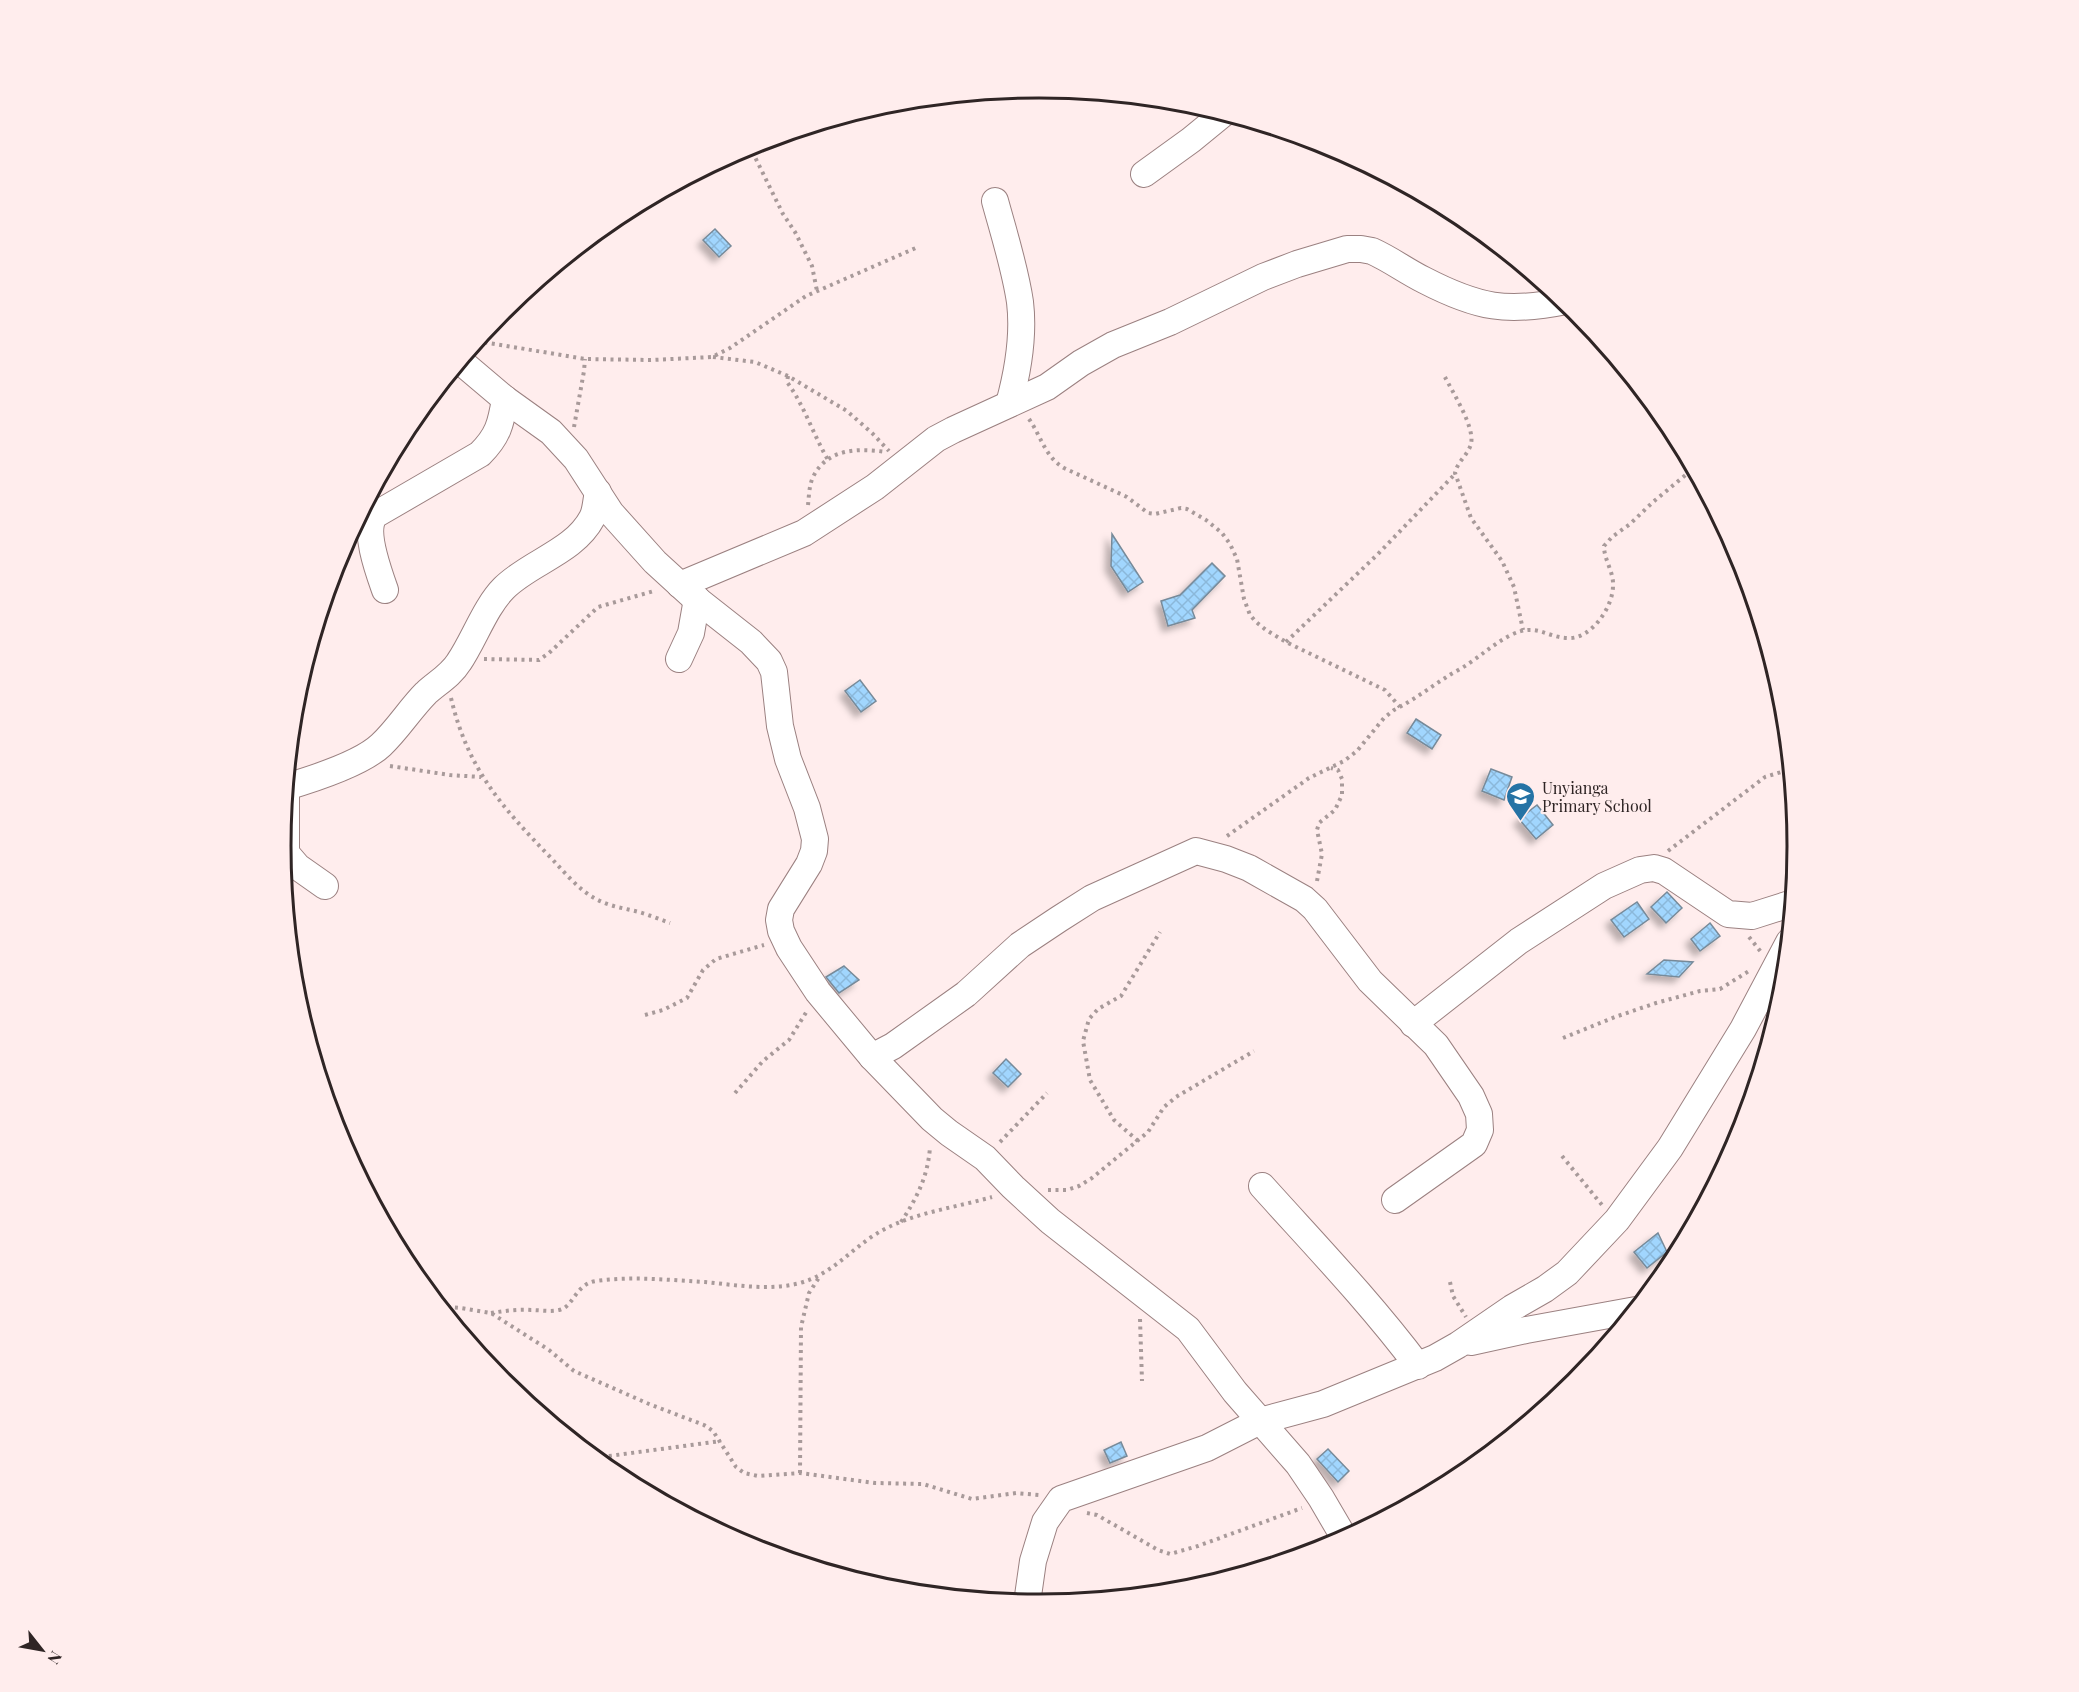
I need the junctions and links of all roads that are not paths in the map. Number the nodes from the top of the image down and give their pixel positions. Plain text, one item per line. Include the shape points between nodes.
1 (1216, 119) edge
2 (1144, 174) dead end
3 (995, 201) dead end
4 (1555, 303) edge
5 (466, 366) edge
6 (505, 399) junction
7 (1007, 405) junction
8 (598, 492) junction
9 (683, 588) junction
10 (386, 590) dead end
11 (678, 659) dead end
12 (294, 786) edge
13 (292, 859) edge
14 (325, 886) dead end
15 (1785, 905) edge
16 (1781, 952) edge
17 (1413, 1024) junction
18 (872, 1057) junction
19 (1262, 1186) dead end
20 (1395, 1200) dead end
21 (1625, 1312) edge
22 (1466, 1339) junction
23 (1418, 1366) junction
24 (1260, 1421) junction
25 (1340, 1531) edge
26 (1028, 1594) edge

1 - 2 street
3 - 7 street via 1020,303 1019,359
4 - 7 street via 1513,309 1491,307 1445,290 1372,252 1347,249 1263,277 1113,345 1047,387
5 - 6 street
6 - 8 street via 551,432 576,459
6 - 10 street via 499,430 480,454 370,520 375,556
7 - 9 street via 936,439 875,487 804,532
8 - 9 street via 626,530
8 - 12 street via 593,516 585,530 503,589 453,669 381,745 352,762
9 - 11 street via 691,633
9 - 18 street via 756,647 774,672 788,759 815,838 814,851 787,896 779,920 785,941 818,992
13 - 14 street
15 - 17 street via 1752,916 1728,914 1664,871 1640,870 1604,886 1519,941
16 - 22 street via 1771,964 1743,1029 1692,1114 1617,1220 1559,1278
17 - 18 street via 1370,981 1316,909 1304,899 1249,868 1196,851 1092,898 1020,945 966,994
17 - 20 street via 1436,1045 1471,1096 1479,1114 1480,1130 1474,1144
18 - 24 street via 932,1119 985,1158 1050,1221 1188,1329
19 - 23 street via 1339,1269
21 - 22 street
22 - 23 street
23 - 24 street via 1323,1404
24 - 25 street via 1298,1464
24 - 26 street via 1207,1448 1058,1503 1045,1522

